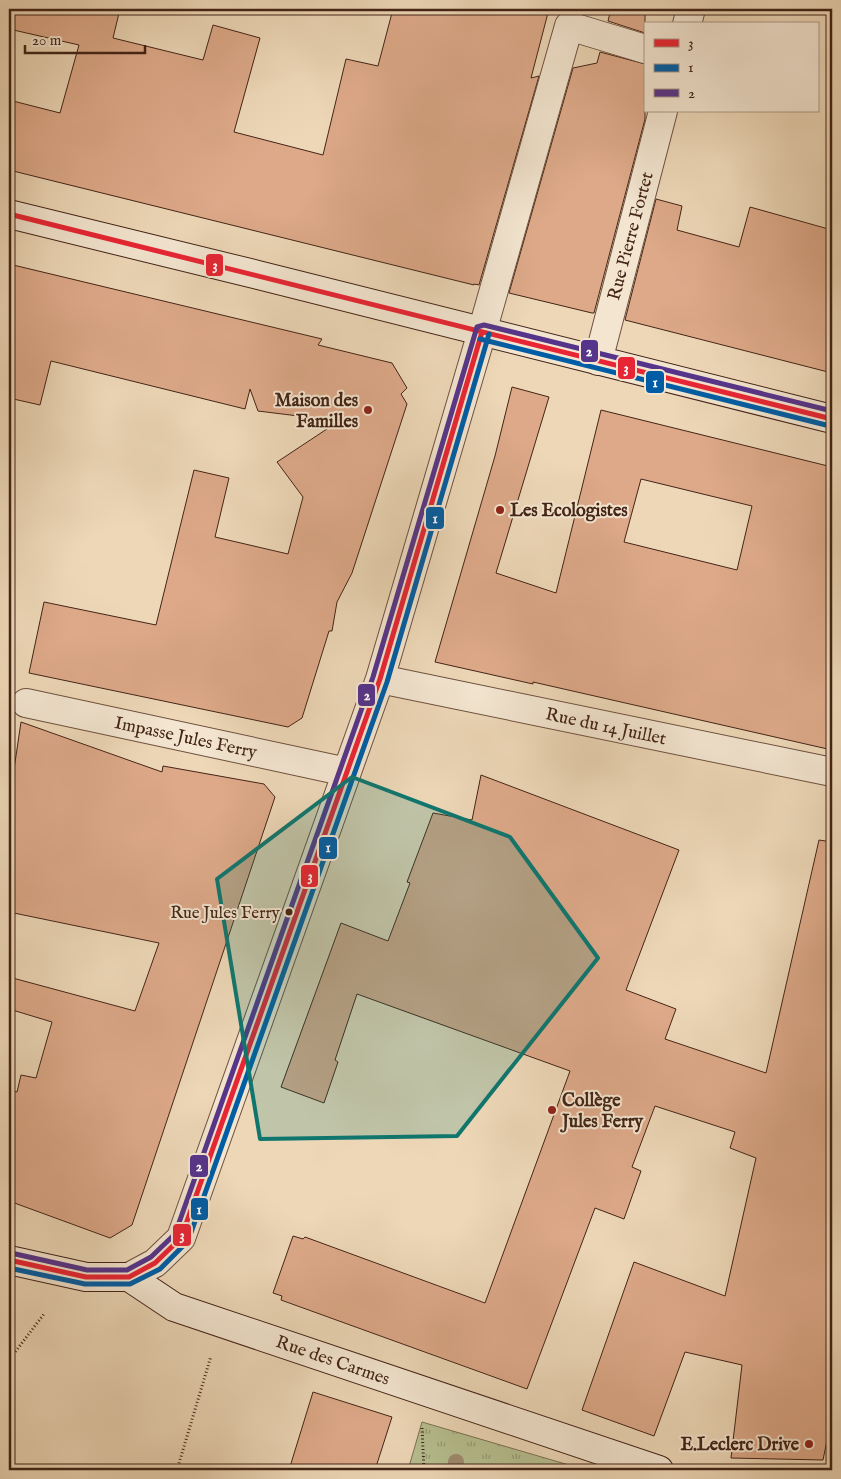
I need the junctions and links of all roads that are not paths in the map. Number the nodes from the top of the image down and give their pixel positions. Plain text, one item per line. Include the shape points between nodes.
1 (691, 9) edge
2 (687, 22) edge
3 (644, 49) edge
4 (663, 112) edge
5 (9, 214) edge
6 (482, 332) junction
7 (598, 361) junction
8 (832, 419) edge
9 (380, 679) junction
10 (26, 703) dead end
11 (347, 772) junction
12 (832, 772) edge
13 (9, 1260) edge
14 (129, 1277) junction
15 (659, 1470) edge

1 - 2 street
3 - 6 street via 569,26
4 - 7 street, Rue Pierre Fortet
5 - 6 street
6 - 7 street
6 - 9 street
7 - 8 street
9 - 11 street
9 - 12 street, Rue du 14 Juillet
10 - 11 street, Impasse Jules Ferry
11 - 14 street via 181,1238 155,1263
13 - 14 street via 86,1277
14 - 15 street, Rue des Carmes via 174,1307

